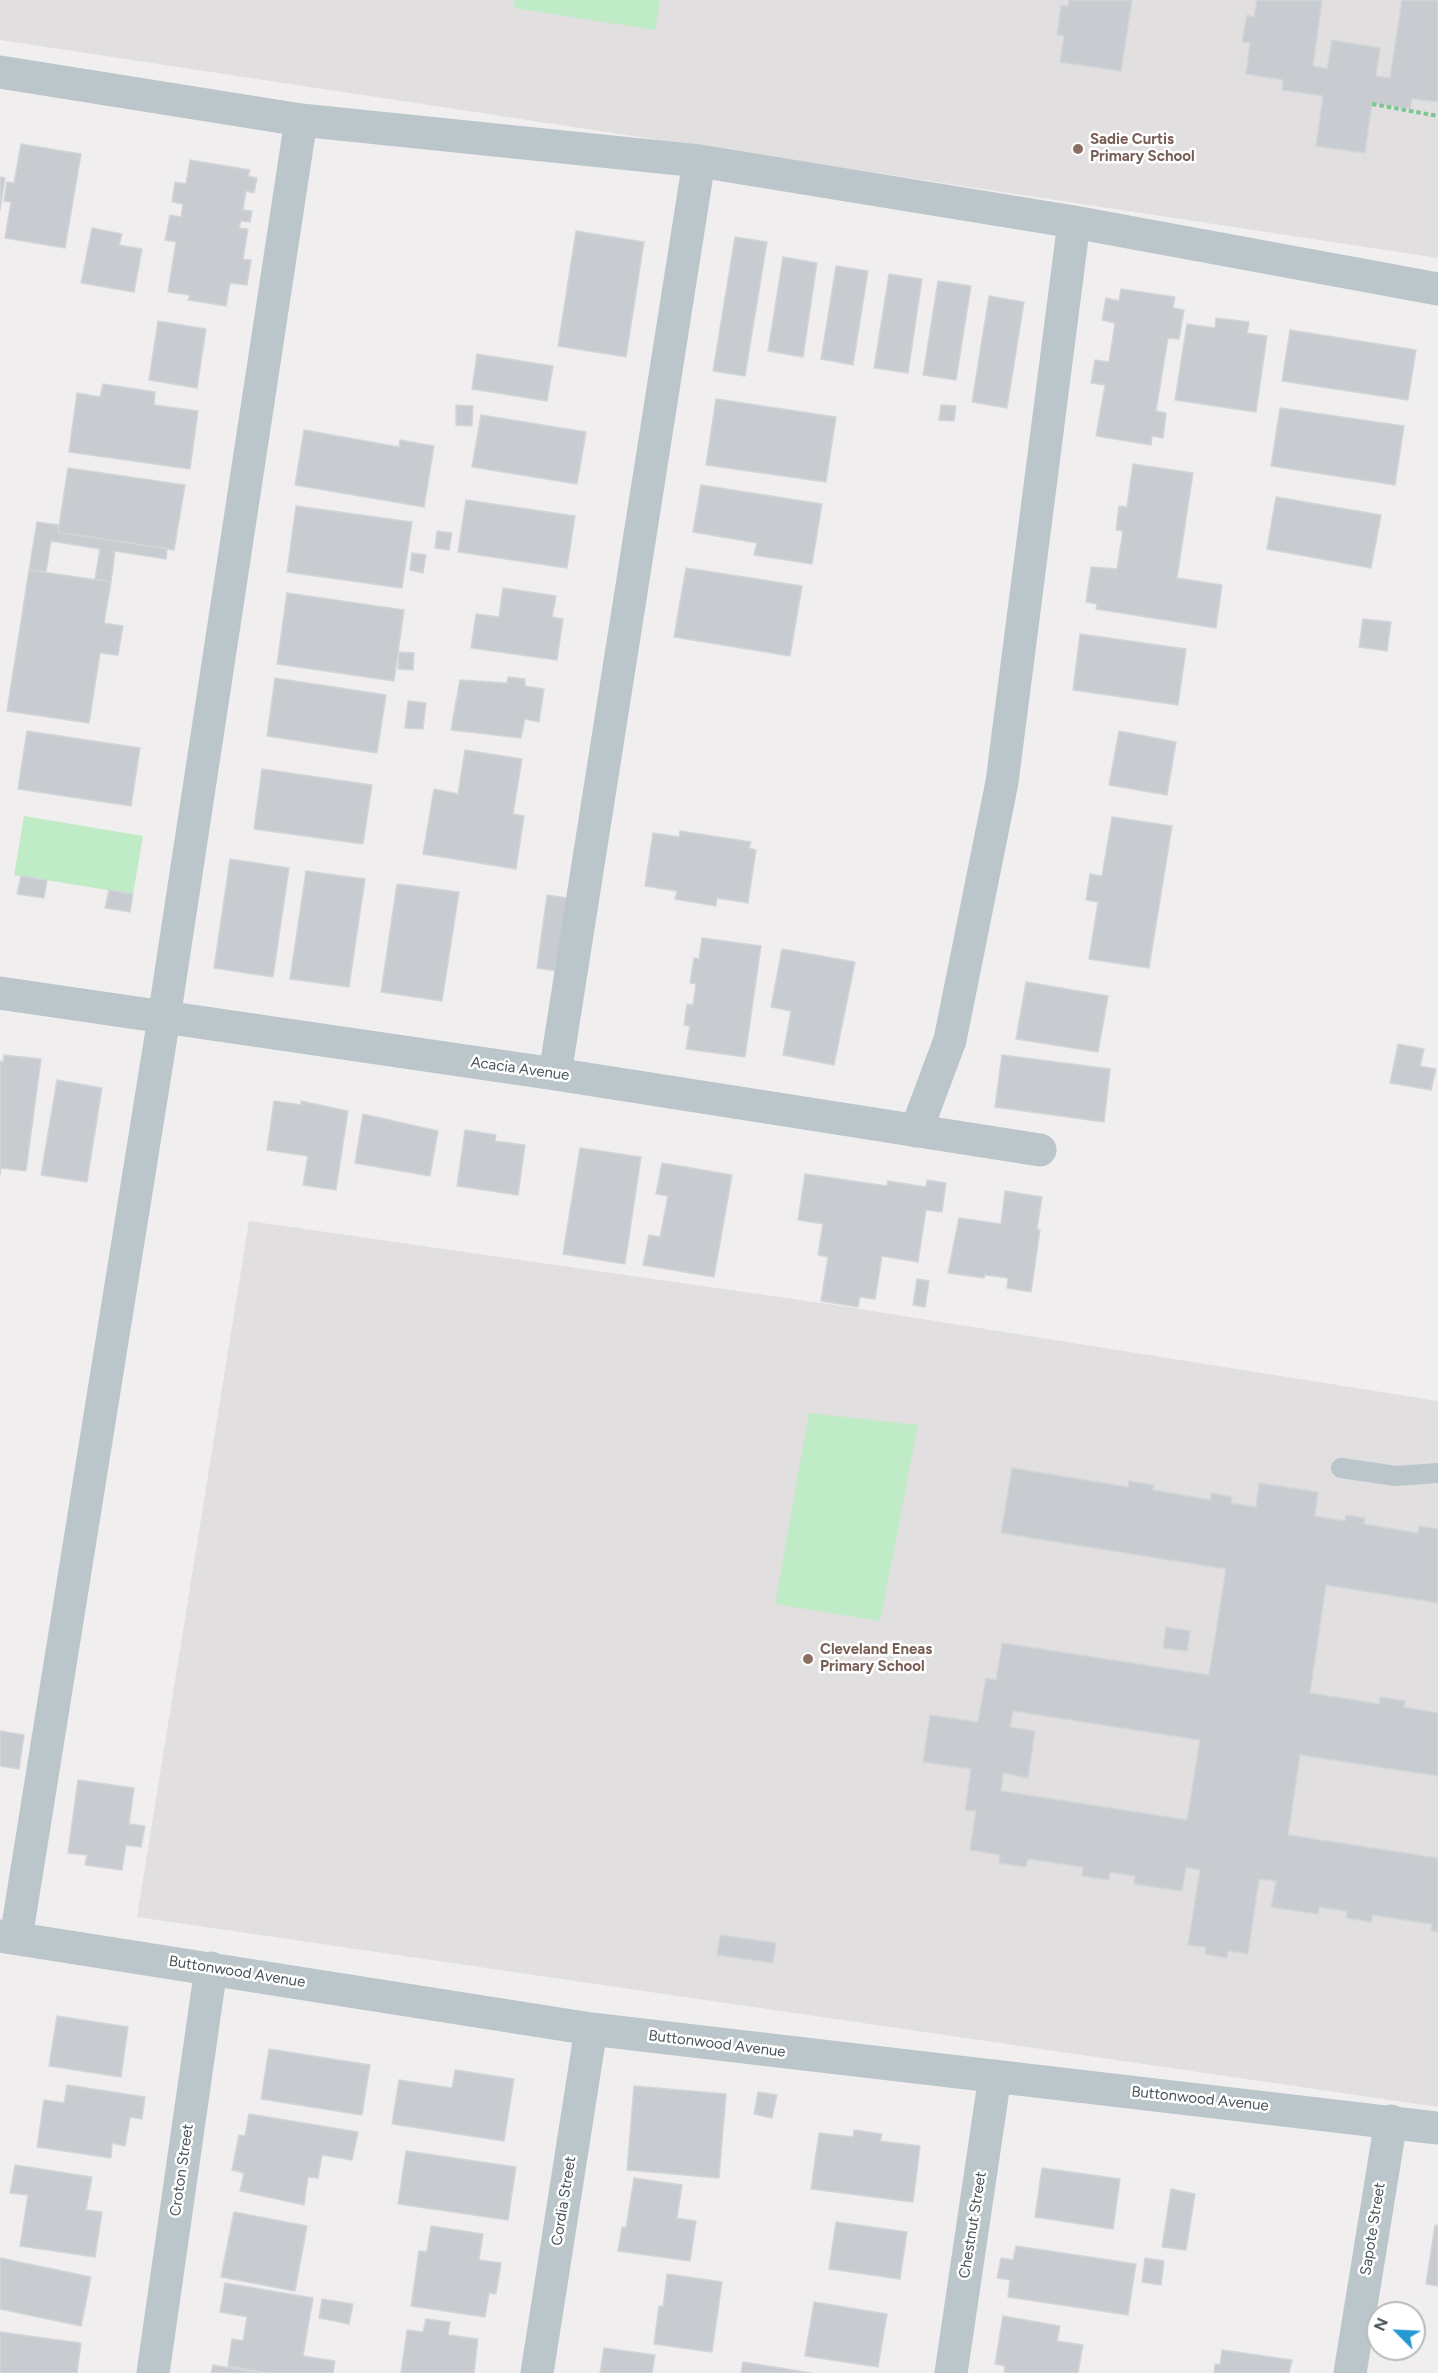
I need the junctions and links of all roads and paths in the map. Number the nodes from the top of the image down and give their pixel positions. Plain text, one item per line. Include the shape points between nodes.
1 (0, 72) edge
2 (1372, 104) dead end
3 (1438, 116) edge
4 (301, 120) junction
5 (699, 161) junction
6 (1074, 222) junction
7 (1438, 289) edge
8 (0, 993) edge
9 (164, 1018) junction
10 (555, 1074) junction
11 (916, 1131) junction
12 (1040, 1150) dead end
13 (1341, 1468) dead end
14 (1438, 1473) edge
15 (8, 1937) edge
16 (211, 1968) junction
17 (591, 2029) junction
18 (995, 2076) junction
19 (1391, 2121) junction
20 (1438, 2128) edge
21 (153, 2373) edge
22 (537, 2373) edge
23 (951, 2373) edge
24 (1350, 2373) edge

1 - 4 street
2 - 3 path
4 - 5 street
4 - 9 street
5 - 6 street
5 - 10 street
6 - 7 street
6 - 11 street via 1002,782 950,1040
8 - 9 street, Acacia Avenue
9 - 10 street, Acacia Avenue
9 - 15 street
10 - 11 street, Acacia Avenue
11 - 12 street, Acacia Avenue
13 - 14 lane via 1396,1476
15 - 16 street, Buttonwood Avenue
16 - 17 street, Buttonwood Avenue
16 - 21 street, Croton Street
17 - 18 street, Buttonwood Avenue
17 - 22 street, Cordia Street
18 - 19 street, Buttonwood Avenue
18 - 23 street, Chestnut Street
19 - 20 street, Buttonwood Avenue
19 - 24 street, Sapote Street

